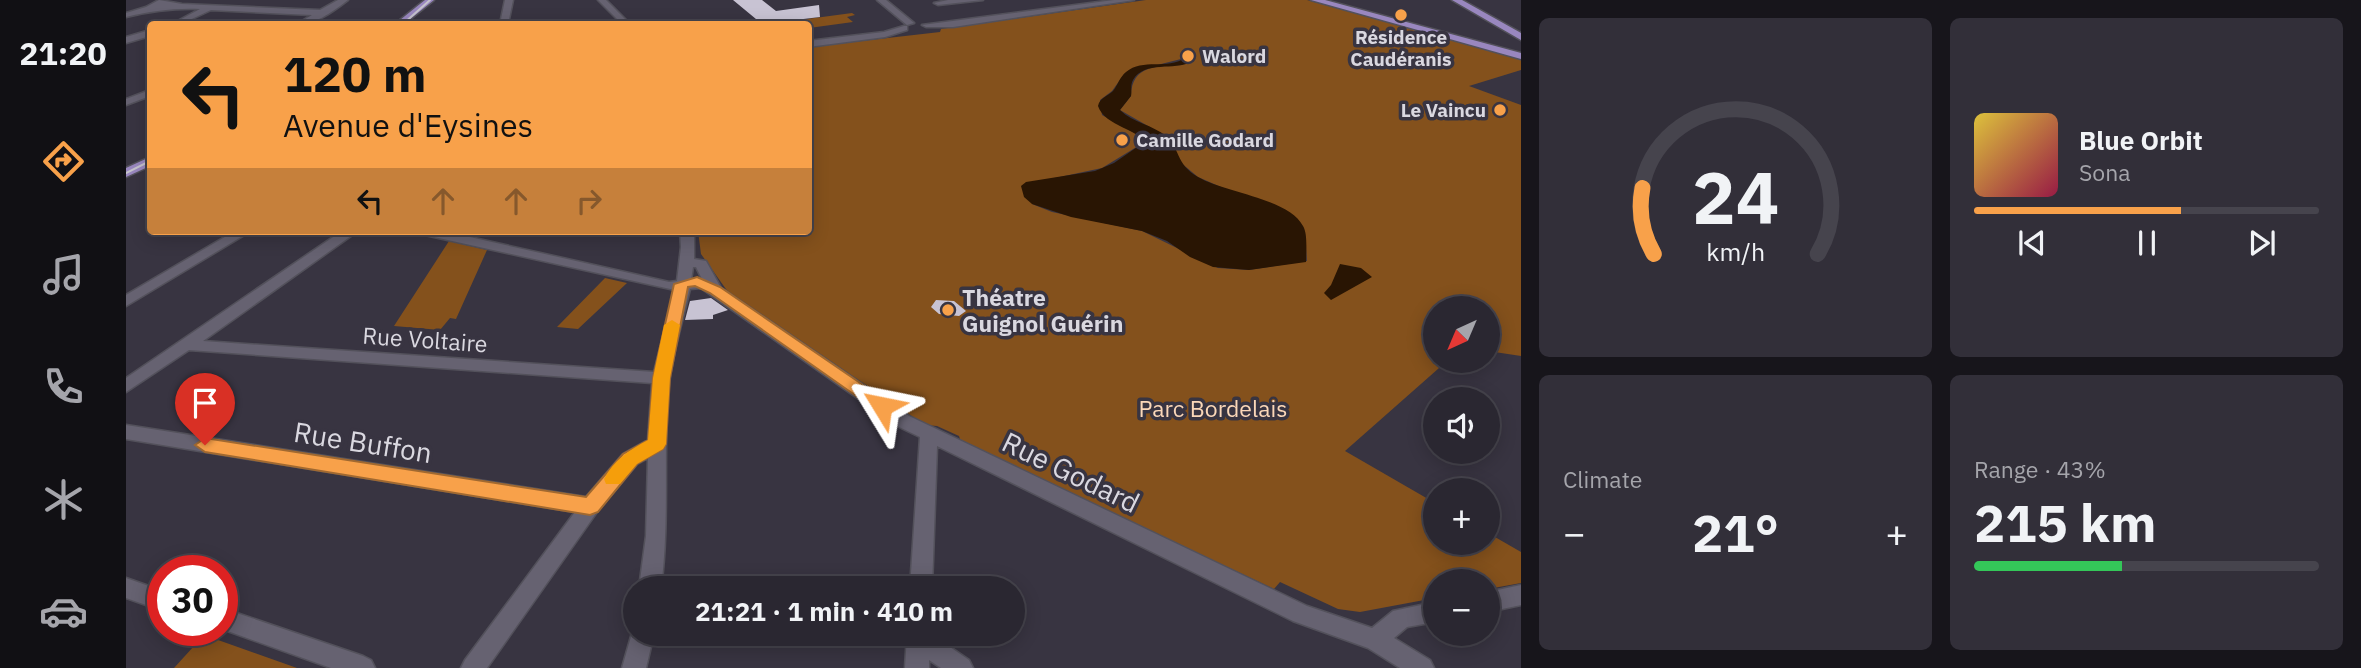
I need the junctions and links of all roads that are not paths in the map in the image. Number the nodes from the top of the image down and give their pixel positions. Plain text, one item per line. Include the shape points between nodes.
1 (287, 0) edge
2 (344, 0) edge
3 (430, 0) edge
4 (509, 0) edge
5 (602, 0) edge
6 (881, 0) edge
7 (979, 0) edge
8 (1076, 0) edge
9 (1130, 0) edge
10 (1315, 0) edge
11 (1456, 0) edge
12 (164, 1) edge
13 (939, 1) edge
14 (182, 6) junction
15 (1088, 6) junction
16 (210, 8) junction
17 (149, 9) junction
18 (253, 9) junction
19 (325, 13) junction
20 (126, 15) edge
21 (182, 21) edge
22 (308, 21) edge
23 (403, 21) edge
24 (505, 21) edge
25 (623, 21) edge
26 (962, 23) junction
27 (907, 25) junction
28 (147, 34) edge
29 (1521, 37) edge
30 (126, 40) edge
31 (812, 44) edge
32 (1521, 56) edge
33 (126, 88) edge
34 (147, 92) edge
35 (147, 94) edge
36 (126, 102) edge
37 (147, 162) edge
38 (147, 168) edge
39 (129, 171) edge
40 (237, 235) edge
41 (345, 235) edge
42 (459, 235) edge
43 (687, 235) edge
44 (688, 262) junction
45 (681, 284) junction
46 (715, 290) junction
47 (126, 301) edge
48 (186, 345) junction
49 (661, 378) junction
50 (126, 386) edge
51 (126, 432) edge
52 (932, 434) junction
53 (657, 444) junction
54 (590, 506) junction
55 (651, 576) edge
56 (922, 576) edge
57 (126, 588) edge
58 (147, 595) edge
59 (1521, 595) edge
60 (1500, 599) edge
61 (1423, 613) edge
62 (238, 624) edge
63 (1375, 640) junction
64 (639, 646) edge
65 (918, 646) edge
66 (931, 646) edge
67 (363, 668) edge
68 (473, 668) edge
69 (634, 668) edge
70 (917, 668) edge
71 (961, 668) edge
72 (1422, 668) edge

1 - 18 street
2 - 19 street
3 - 23 main road
4 - 24 street
5 - 25 street
6 - 27 street
7 - 13 street
8 - 15 street
9 - 15 street
10 - 32 main road
11 - 29 main road
12 - 14 street
12 - 17 street
13 - 26 street via 937,8
14 - 16 street
14 - 17 street
15 - 26 street
16 - 18 street
16 - 21 street
17 - 20 street
18 - 19 street
19 - 22 street
26 - 27 street
27 - 31 street via 881,35
28 - 30 street
33 - 34 street
35 - 36 street
37 - 39 main road
38 - 39 street
40 - 47 street
41 - 48 street
42 - 45 street via 669,286
43 - 44 street
44 - 45 street
44 - 46 street via 701,264
45 - 46 street via 704,283
45 - 49 street
46 - 52 street, Rue Godard via 903,421
48 - 49 street, Rue Voltaire
48 - 50 street
49 - 53 street
51 - 54 street, Rue Buffon
52 - 56 street via 928,440
52 - 63 street, Rue Godard via 1301,614
53 - 54 street via 630,459
53 - 55 street via 658,509
54 - 68 street
57 - 58 street
59 - 60 street
61 - 63 street via 1401,618
62 - 67 street
63 - 72 street, Rue Godard
64 - 69 street
65 - 70 street
66 - 71 street

